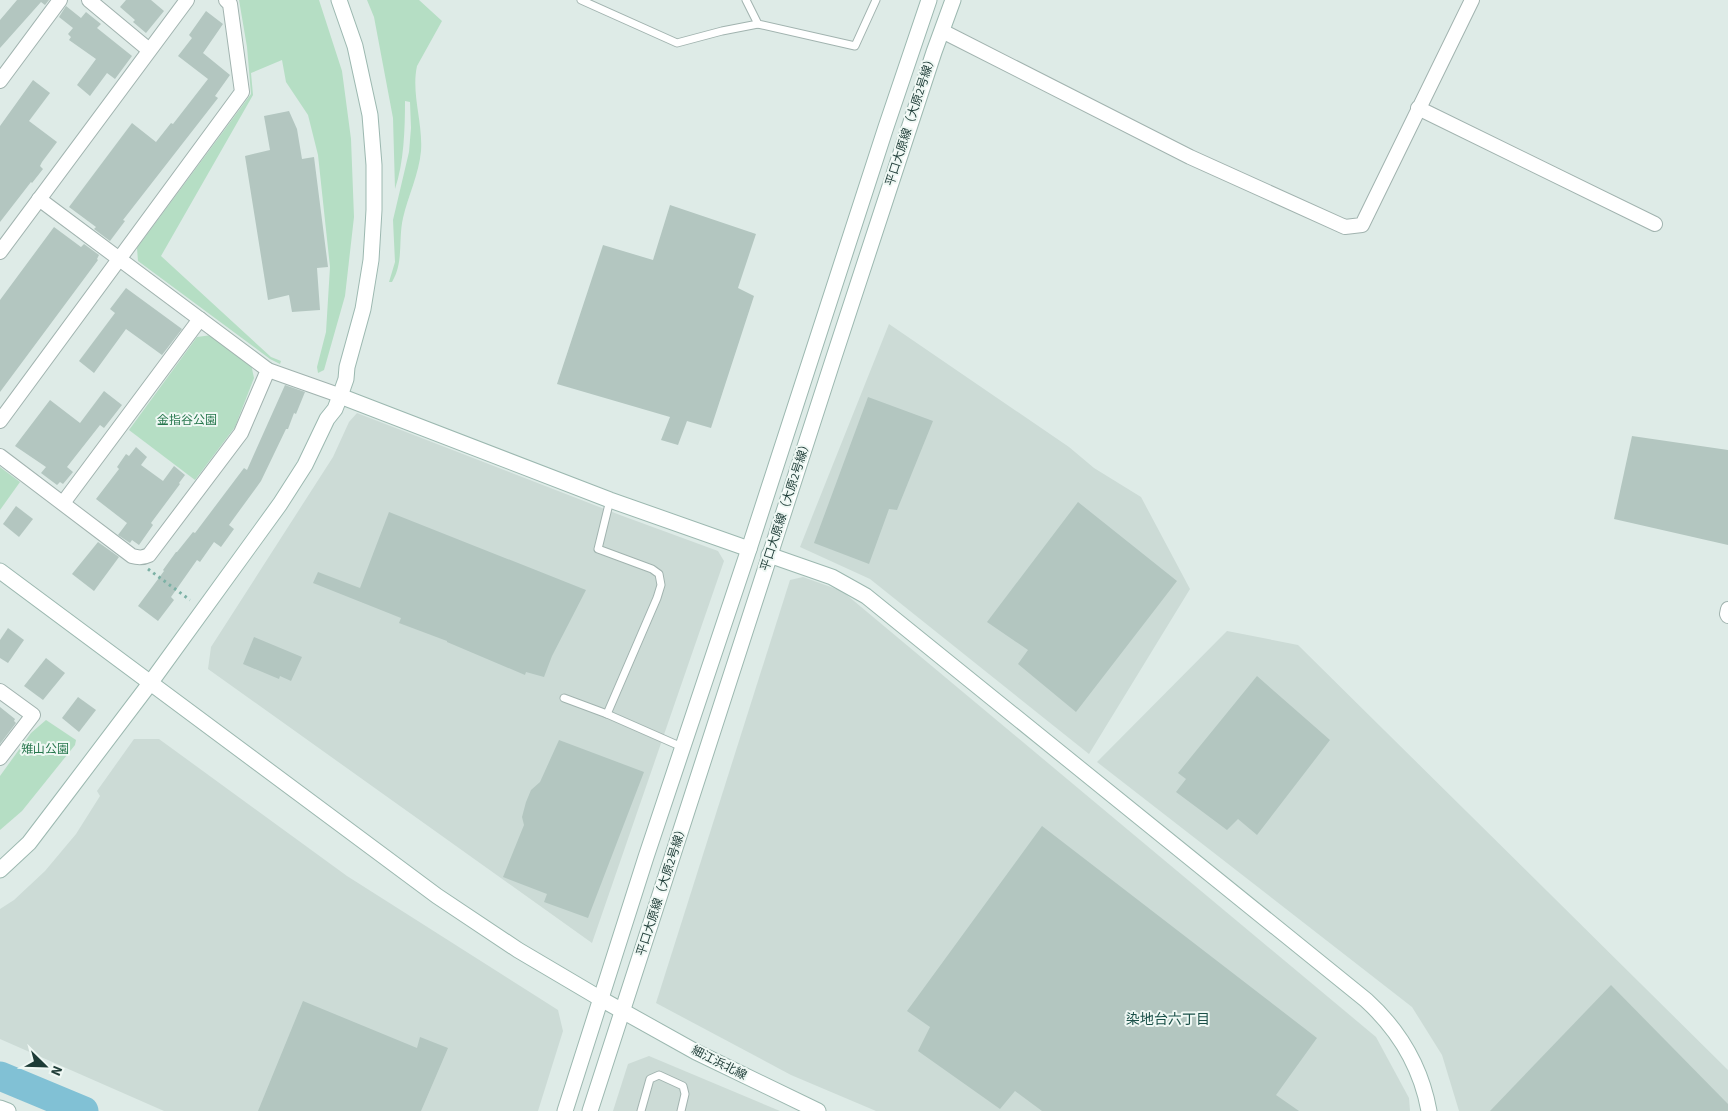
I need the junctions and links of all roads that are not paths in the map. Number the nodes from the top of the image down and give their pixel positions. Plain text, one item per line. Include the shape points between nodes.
1 (60, 0) edge
2 (89, 0) edge
3 (187, 0) edge
4 (226, 0) edge
5 (339, 0) edge
6 (580, 0) edge
7 (746, 0) edge
8 (876, 0) edge
9 (930, 0) edge
10 (953, 0) edge
11 (1472, 0) edge
12 (758, 24) junction
13 (942, 31) junction
14 (149, 50) junction
15 (0, 81) edge
16 (1418, 108) junction
17 (39, 198) junction
18 (1655, 224) dead end
19 (0, 252) edge
20 (119, 259) junction
21 (200, 319) junction
22 (268, 370) junction
23 (337, 395) junction
24 (0, 421) edge
25 (0, 456) edge
26 (610, 500) junction
27 (63, 503) junction
28 (749, 549) junction
29 (769, 556) junction
30 (0, 571) edge
31 (1728, 609) edge
32 (1728, 616) edge
33 (151, 682) junction
34 (0, 691) edge
35 (564, 698) dead end
36 (607, 714) junction
37 (682, 747) junction
38 (0, 758) edge
39 (0, 870) edge
40 (601, 999) junction
41 (622, 1011) junction
42 (0, 1108) edge
43 (8, 1111) edge
44 (565, 1111) edge
45 (590, 1111) edge
46 (641, 1111) edge
47 (681, 1111) edge
48 (818, 1111) edge
49 (1429, 1111) edge

1 - 15 street
2 - 14 street
3 - 14 street
4 - 20 street via 230,4 242,92
5 - 23 street via 355,46 370,115 374,210 371,260 363,309 346,379
6 - 12 lane via 677,43
7 - 12 lane
8 - 12 lane via 855,46
9 - 28 street, 平口大原線（大原2号線）
10 - 13 street, 平口大原線（大原2号線）
11 - 16 street
13 - 16 street via 1190,157 1345,227 1362,225
13 - 29 street, 平口大原線（大原2号線）
14 - 17 street
16 - 18 street
17 - 19 street
17 - 20 street
20 - 21 street
20 - 24 street
21 - 22 street
21 - 27 street
22 - 23 street
22 - 27 street via 241,433 149,555 132,556
23 - 26 street
23 - 33 street via 335,409 280,504
25 - 27 street
26 - 28 street
26 - 36 lane via 598,550 652,569 659,574 661,585
28 - 37 street, 平口大原線（大原2号線）
29 - 41 street, 平口大原線（大原2号線）
29 - 49 street via 832,577 866,596 1366,1000 1391,1026 1413,1060
30 - 33 street, 細江浜北線
31 - 32 street
33 - 39 street via 29,843
33 - 40 street, 細江浜北線 via 437,896 518,950
34 - 38 street via 33,715
35 - 36 lane
36 - 37 lane
37 - 40 street, 平口大原線（大原2号線）
40 - 41 street, 細江浜北線
40 - 44 street
41 - 45 street
41 - 48 street, 細江浜北線 via 696,1052
42 - 43 street
46 - 47 lane via 650,1079 659,1075 683,1086 686,1094

